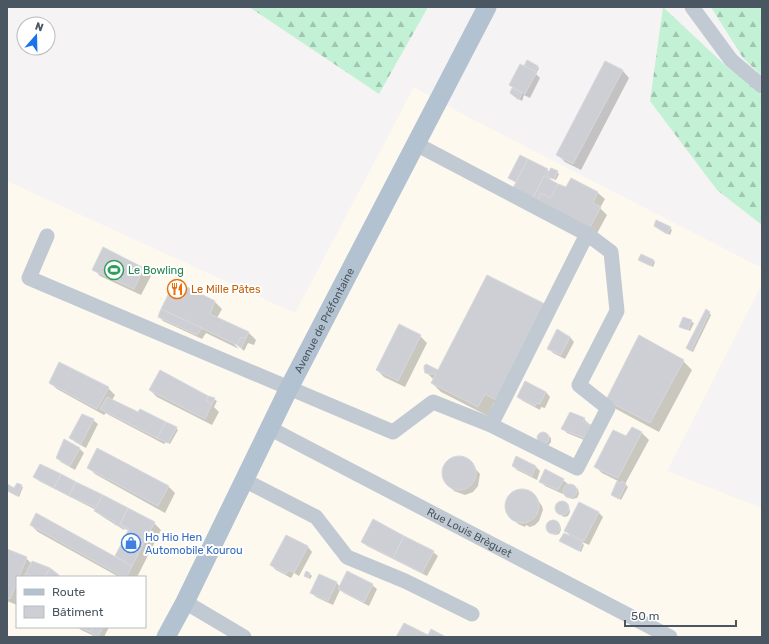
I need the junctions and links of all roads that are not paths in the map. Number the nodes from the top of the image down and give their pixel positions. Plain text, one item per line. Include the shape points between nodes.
1 (487, 7) edge
2 (692, 7) edge
3 (762, 86) edge
4 (416, 144) junction
5 (587, 234) junction
6 (47, 236) dead end
7 (289, 388) junction
8 (491, 425) junction
9 (269, 428) junction
10 (244, 480) junction
11 (185, 602) junction
12 (472, 614) dead end
13 (166, 637) edge
14 (244, 637) edge
15 (670, 637) edge

1 - 4 main road, Avenue de Préfontaine
2 - 3 street via 732,60
4 - 5 street
4 - 7 main road, Avenue de Préfontaine
5 - 8 street
5 - 8 street via 611,252 617,311 579,385 608,408 577,468
6 - 7 street via 28,278
7 - 8 street via 393,432 434,402
7 - 9 main road, Avenue de Préfontaine
9 - 10 main road, Avenue de Préfontaine
9 - 15 street, Rue Louis Brèguet
10 - 11 main road, Avenue de Préfontaine
10 - 12 street via 316,517 347,557 405,581
11 - 13 main road, Avenue de Préfontaine
11 - 14 street

